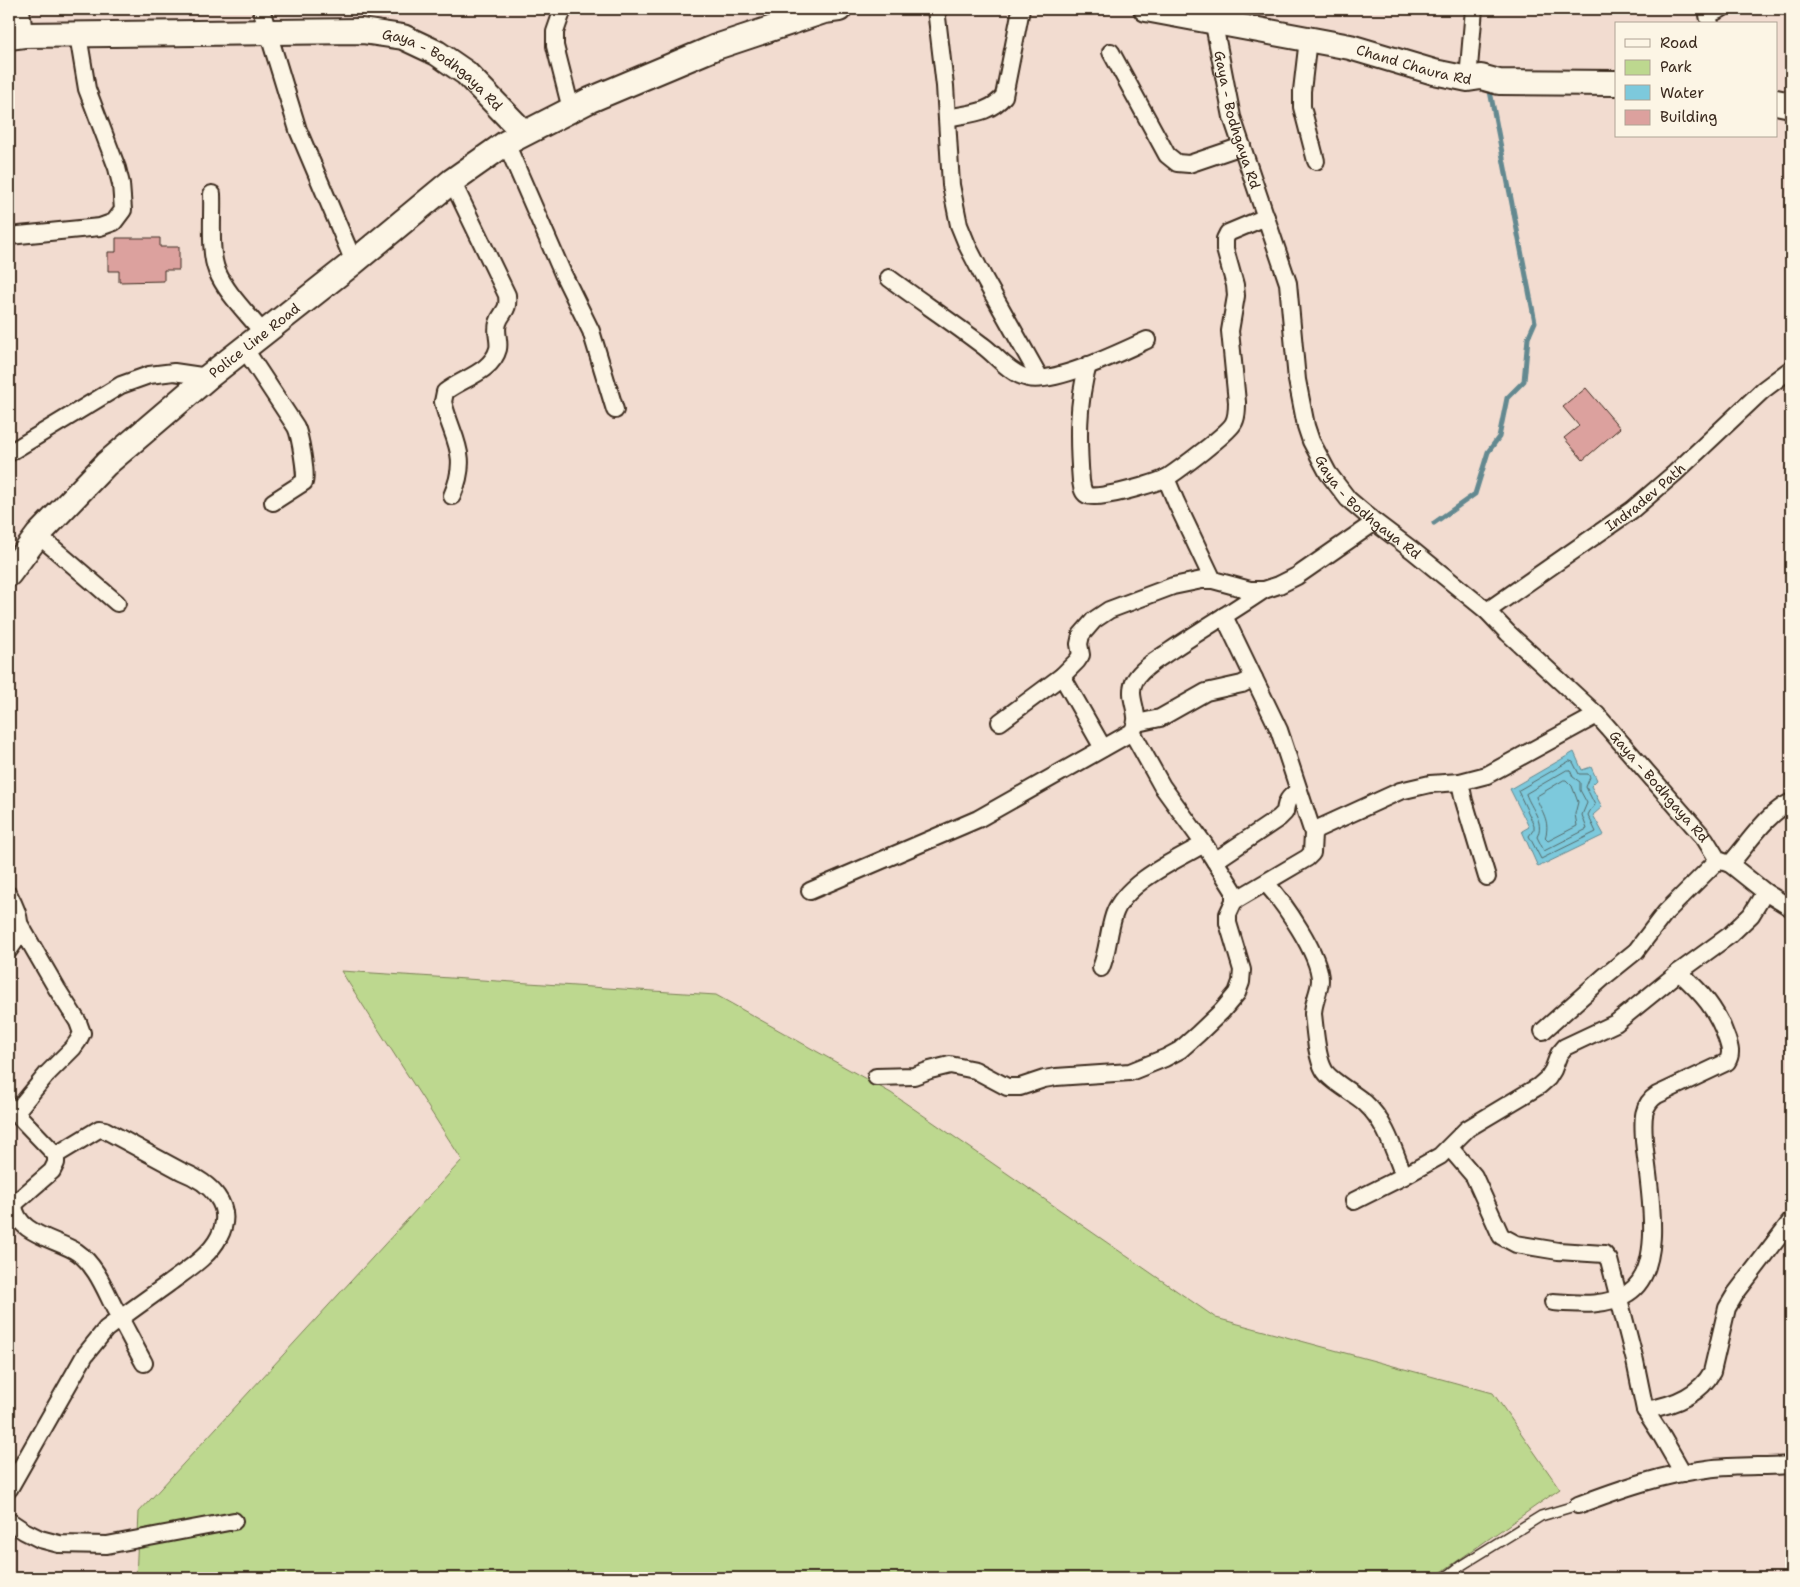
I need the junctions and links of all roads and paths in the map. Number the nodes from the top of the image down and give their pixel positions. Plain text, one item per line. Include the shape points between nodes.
1 (21, 9) edge
2 (261, 9) edge
3 (563, 9) edge
4 (839, 9) edge
5 (936, 9) edge
6 (1021, 9) edge
7 (1146, 9) edge
8 (1474, 9) edge
9 (1721, 9) edge
10 (1212, 16) edge
11 (1710, 22) edge
12 (269, 33) junction
13 (78, 35) junction
14 (16, 36) edge
15 (1308, 39) junction
16 (1112, 52) dead end
17 (1468, 79) junction
18 (1615, 83) edge
19 (1778, 102) edge
20 (1791, 105) edge
21 (571, 109) junction
22 (948, 118) junction
23 (515, 138) junction
24 (1242, 146) junction
25 (1316, 161) dead end
26 (452, 181) junction
27 (212, 194) dead end
28 (1266, 216) junction
29 (9, 236) edge
30 (354, 262) junction
31 (889, 278) dead end
32 (263, 333) junction
33 (1147, 340) dead end
34 (244, 348) junction
35 (1088, 365) junction
36 (1791, 369) edge
37 (208, 376) junction
38 (1040, 378) junction
39 (615, 410) dead end
40 (9, 453) edge
41 (1166, 478) junction
42 (452, 496) dead end
43 (273, 502) dead end
44 (1375, 522) junction
45 (38, 535) junction
46 (9, 574) edge
47 (1213, 580) junction
48 (1264, 590) junction
49 (117, 604) dead end
50 (1487, 611) junction
51 (1224, 616) junction
52 (1062, 676) junction
53 (1254, 678) junction
54 (1597, 715) junction
55 (1000, 722) dead end
56 (1134, 727) junction
57 (1103, 748) junction
58 (1460, 782) junction
59 (1298, 791) junction
60 (1791, 802) edge
61 (1313, 833) junction
62 (1204, 844) junction
63 (1215, 861) junction
64 (1724, 862) junction
65 (1488, 877) dead end
66 (1266, 883) junction
67 (810, 891) dead end
68 (1765, 892) junction
69 (9, 894) edge
70 (1234, 901) junction
71 (1791, 908) edge
72 (20, 925) junction
73 (9, 950) edge
74 (1101, 968) dead end
75 (1678, 972) junction
76 (1542, 1031) dead end
77 (876, 1077) dead end
78 (12, 1109) edge
79 (1450, 1148) junction
80 (56, 1155) junction
81 (1404, 1176) junction
82 (1354, 1201) dead end
83 (1791, 1222) edge
84 (1618, 1298) junction
85 (1554, 1302) dead end
86 (120, 1319) junction
87 (144, 1363) dead end
88 (1644, 1410) junction
89 (1791, 1465) edge
90 (1683, 1473) junction
91 (9, 1489) edge
92 (1578, 1505) joint
93 (9, 1521) edge
94 (234, 1521) dead end
95 (1445, 1578) edge

1 - 14 street
2 - 12 street
3 - 21 street via 555,32 555,46
4 - 21 street via 716,46
5 - 22 street
6 - 22 street via 1004,96 987,110
7 - 10 street
8 - 17 street
9 - 11 street via 1708,15
10 - 15 street, Chand Chaura Rd
10 - 24 street, Gaya - Bodhgaya Rd via 1230,109
12 - 13 street, Gaya - Bodhgaya Rd
12 - 23 street, Gaya - Bodhgaya Rd via 362,31 403,37 438,54 466,73
12 - 30 street via 298,130
13 - 14 street, Gaya - Bodhgaya Rd
13 - 29 street via 87,89 117,168 123,210 114,222 100,227
15 - 17 street, Chand Chaura Rd
15 - 25 street via 1302,107
16 - 24 street via 1167,155 1177,163 1189,164
17 - 18 street, Chand Chaura Rd
19 - 20 street
21 - 23 street
22 - 38 street via 951,185 960,225 985,280
23 - 26 street, Police Line Road
23 - 39 street via 563,274 591,331
24 - 28 street, Gaya - Bodhgaya Rd
26 - 30 street, Police Line Road
26 - 42 street via 507,295 508,304 497,324 497,353 480,371 445,392 443,402 461,459 461,472
27 - 32 street via 216,270
28 - 41 street via 1228,233 1225,239 1236,296 1230,331 1237,402 1233,424
28 - 44 street, Gaya - Bodhgaya Rd via 1288,283 1297,380 1311,441 1339,489
30 - 32 street, Police Line Road
31 - 38 street via 1019,374
32 - 34 street, Police Line Road
33 - 35 street
34 - 37 street, Police Line Road
34 - 43 street via 296,427 301,441 304,482
35 - 38 street
35 - 41 street via 1082,382 1078,425 1081,481 1086,494 1114,493
36 - 50 street, Indradev Path via 1763,390 1632,510
37 - 40 street via 174,372 149,375 121,385
37 - 45 street, Police Line Road via 106,464
41 - 47 street
44 - 48 street via 1297,576
44 - 50 street, Gaya - Bodhgaya Rd
45 - 46 street, Police Line Road
45 - 49 street
47 - 48 street via 1250,590
47 - 52 street via 1173,586 1109,610 1081,635 1081,655
48 - 51 street
50 - 54 street, Gaya - Bodhgaya Rd
51 - 53 street
51 - 56 street via 1140,672 1131,689
52 - 55 street
52 - 57 street
53 - 56 street via 1206,692 1160,718
53 - 59 street via 1279,730
54 - 58 street via 1487,775
54 - 64 street, Gaya - Bodhgaya Rd
56 - 57 street
56 - 62 street via 1162,786
57 - 67 street via 978,820
58 - 61 street via 1436,783 1400,791
58 - 65 street
59 - 61 street
59 - 63 street via 1289,796 1285,812 1279,818
60 - 64 street via 1778,810
61 - 66 street via 1312,853 1308,858
62 - 63 street
62 - 74 street via 1151,874 1122,900 1114,914
63 - 70 street via 1234,892
64 - 68 street, Gaya - Bodhgaya Rd
64 - 76 street via 1665,913 1636,951
66 - 70 street
66 - 81 street via 1296,922 1318,970 1320,979 1313,1014 1324,1072 1374,1112 1387,1131
68 - 71 street, Gaya - Bodhgaya Rd
68 - 75 street via 1740,927
69 - 72 street
70 - 77 street via 1228,923 1242,970 1237,993 1198,1034 1165,1058 1130,1072 1056,1077 1020,1087 1007,1087 975,1070 950,1065 914,1076
72 - 73 street
72 - 78 street via 82,1033 73,1048
75 - 79 street via 1616,1023 1566,1047 1559,1054 1548,1078 1539,1086 1467,1129
75 - 84 street via 1698,990 1720,1019 1730,1056 1727,1062 1657,1095 1646,1106 1644,1124 1651,1245 1648,1265 1640,1283
78 - 80 street
79 - 81 street
79 - 84 street via 1474,1176 1501,1236 1516,1244 1604,1254 1612,1268
80 - 86 street via 52,1171 18,1199 14,1210 31,1230 79,1253 93,1268
80 - 86 street via 99,1129 105,1130 206,1184 225,1214 219,1238 209,1250
81 - 82 street
83 - 88 street via 1727,1308 1708,1379 1688,1396
84 - 85 street via 1584,1305
84 - 88 street
86 - 87 street
86 - 91 street via 106,1329 85,1355
88 - 90 street
89 - 90 street via 1726,1467
90 - 92 street
92 - 95 lane via 1541,1516
93 - 94 street via 40,1539 59,1544 107,1545

